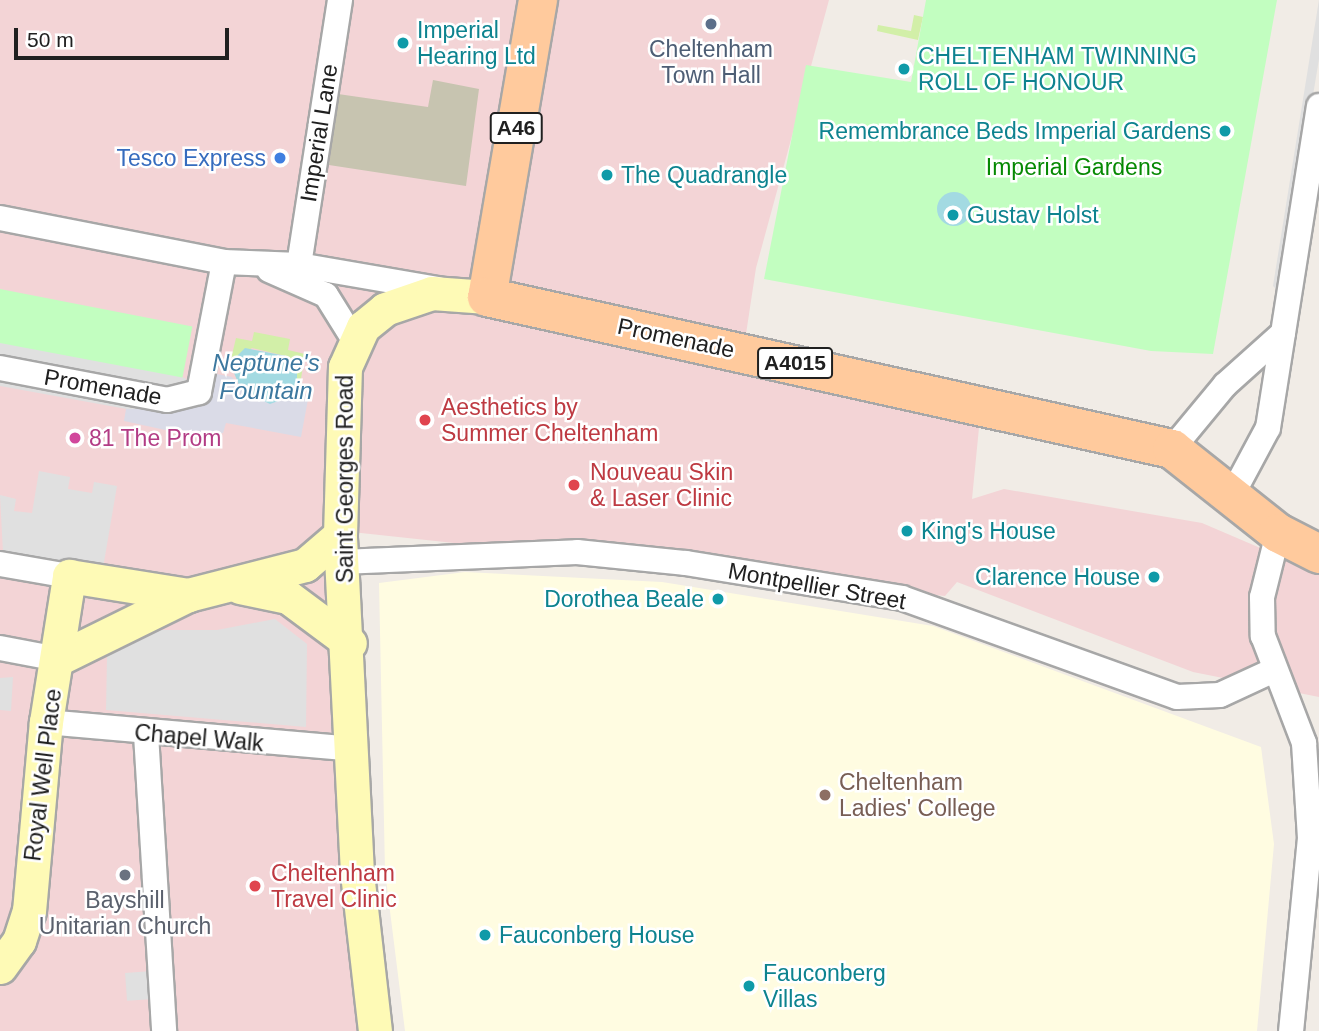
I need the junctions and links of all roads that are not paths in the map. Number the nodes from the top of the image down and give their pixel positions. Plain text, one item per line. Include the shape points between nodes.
1 (340, 0) edge
2 (538, 0) edge
3 (1319, 106) edge
4 (0, 218) edge
5 (224, 262) junction
6 (299, 265) junction
7 (262, 268) junction
8 (487, 297) junction
9 (1283, 332) junction
10 (354, 340) junction
11 (0, 368) edge
12 (1172, 449) junction
13 (1232, 495) junction
14 (1278, 533) junction
15 (341, 548) junction
16 (1319, 554) edge
17 (0, 564) edge
18 (69, 576) junction
19 (237, 586) junction
20 (188, 595) junction
21 (350, 643) junction
22 (0, 648) edge
23 (58, 659) junction
24 (1272, 671) junction
25 (46, 722) junction
26 (146, 734) junction
27 (1312, 741) edge
28 (353, 750) junction
29 (0, 967) edge
30 (164, 1031) edge
31 (375, 1031) edge
32 (1290, 1031) edge

1 - 6 street, Imperial Lane
2 - 8 main road, A46
3 - 9 street
4 - 5 street, Promenade
5 - 7 street, Promenade
5 - 11 street, Promenade via 199,392 167,400
6 - 7 street, Promenade
6 - 8 street, Promenade
7 - 10 street via 326,295
8 - 10 street, A4015 via 432,293 396,304
8 - 12 main road, Promenade / A4015
9 - 12 street via 1224,385
9 - 13 street via 1268,428
10 - 15 street, Saint Georges Road via 345,366
12 - 13 main road, Promenade / A4015
13 - 14 main road, A4015
14 - 16 main road, A4015
14 - 24 street via 1262,597
15 - 19 street via 305,565
15 - 21 street, Saint Georges Road
15 - 24 street, Montpellier Street via 577,552 686,563 902,598 1177,697 1220,695
17 - 18 street
18 - 20 street
18 - 23 street, Royal Well Place
19 - 20 street
19 - 21 street via 288,597
20 - 23 street, Royal Well Place
21 - 28 street, Saint Georges Road
22 - 23 street
23 - 25 street, Royal Well Place
24 - 27 street
25 - 26 street, Chapel Walk
25 - 29 street, Royal Well Place via 29,911 19,941
26 - 28 street, Chapel Walk
26 - 30 street
27 - 32 street via 1310,838
28 - 31 street, Saint Georges Road via 357,873

